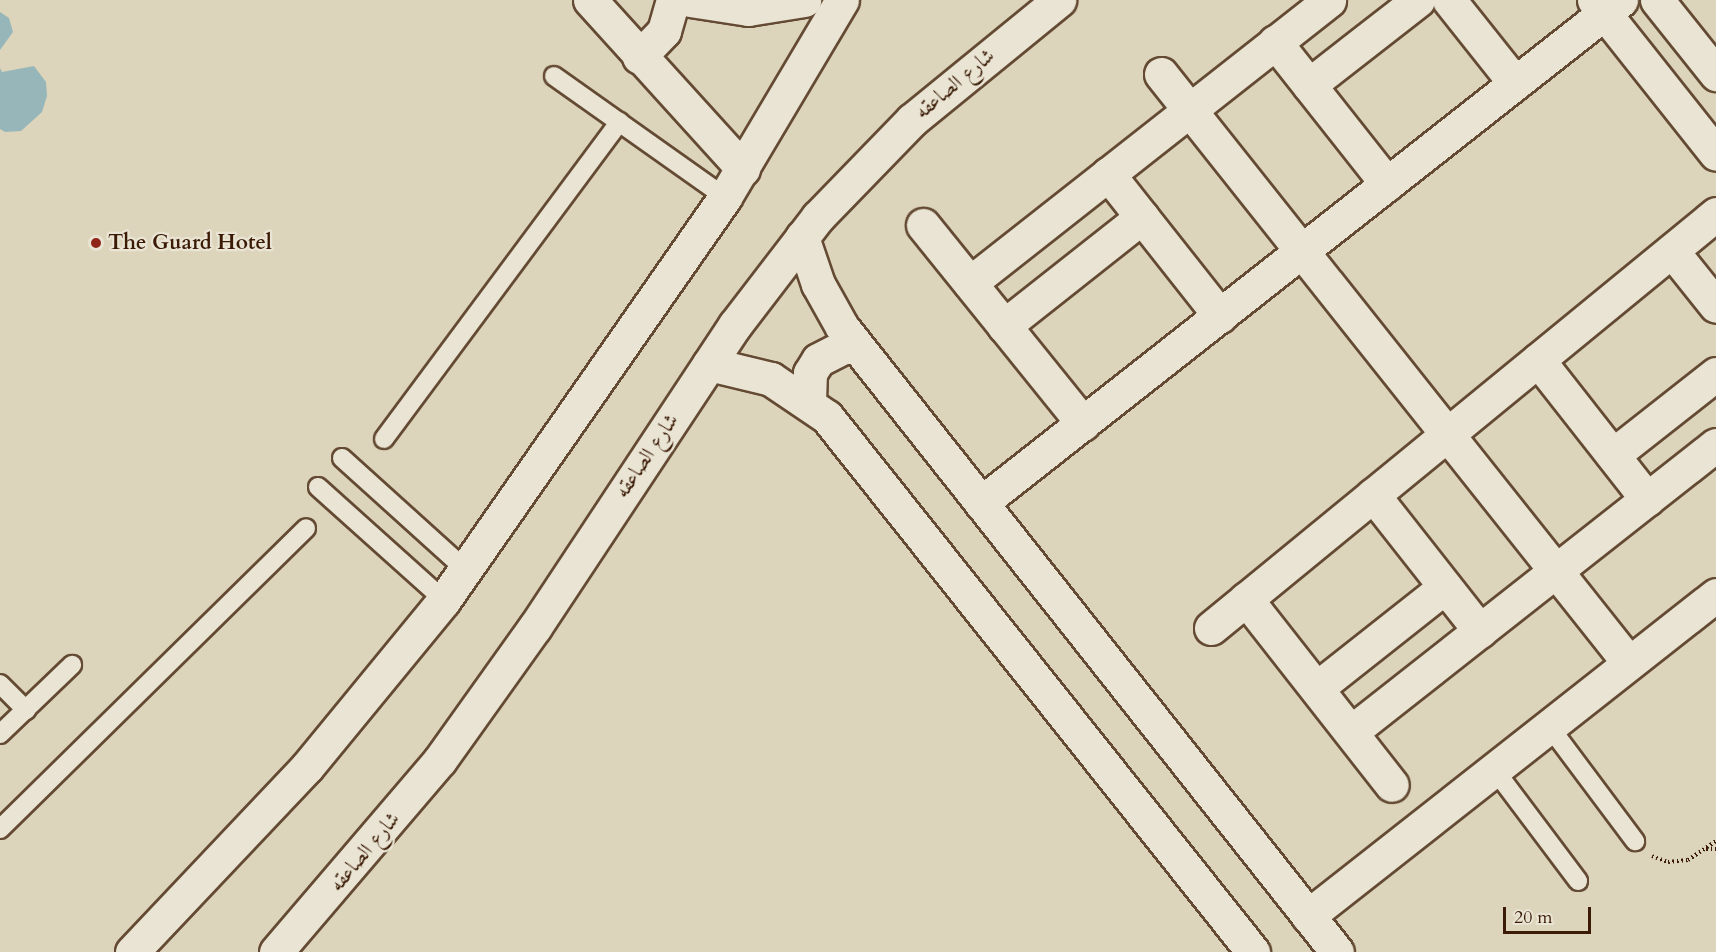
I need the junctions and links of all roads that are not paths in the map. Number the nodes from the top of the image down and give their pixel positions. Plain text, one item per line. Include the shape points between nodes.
1 (590, 0) edge
2 (673, 0) edge
3 (690, 0) edge
4 (804, 0) edge
5 (842, 0) edge
6 (1059, 0) edge
7 (1329, 0) edge
8 (1418, 0) edge
9 (1449, 0) edge
10 (1657, 0) edge
11 (1606, 4) edge
12 (1275, 42) junction
13 (639, 57) junction
14 (1161, 74) dead end
15 (1716, 74) edge
16 (554, 76) dead end
17 (1515, 83) junction
18 (1309, 85) junction
19 (1191, 109) junction
20 (619, 122) junction
21 (1716, 154) edge
22 (743, 169) junction
23 (1108, 174) junction
24 (1387, 184) junction
25 (725, 197) junction
26 (1716, 214) edge
27 (1142, 217) junction
28 (923, 225) dead end
29 (802, 237) junction
30 (1672, 250) junction
31 (1302, 251) junction
32 (970, 283) junction
33 (1716, 306) edge
34 (1220, 316) junction
35 (1004, 326) junction
36 (857, 347) junction
37 (1538, 360) junction
38 (709, 364) junction
39 (1716, 374) edge
40 (809, 401) junction
41 (1083, 423) junction
42 (1446, 435) junction
43 (384, 439) dead end
44 (1716, 444) edge
45 (1613, 455) junction
46 (342, 458) dead end
47 (318, 488) dead end
48 (1373, 495) junction
49 (1647, 499) junction
50 (981, 503) junction
51 (306, 528) dead end
52 (465, 570) junction
53 (1553, 572) junction
54 (1445, 587) junction
55 (1716, 595) edge
56 (1246, 599) junction
57 (444, 600) junction
58 (1211, 628) dead end
59 (1479, 631) junction
60 (1629, 663) junction
61 (72, 665) dead end
62 (0, 684) edge
63 (1317, 688) junction
64 (26, 710) junction
65 (1549, 726) junction
66 (1351, 732) junction
67 (0, 734) edge
68 (1494, 769) junction
69 (1392, 785) dead end
70 (0, 829) edge
71 (1635, 841) road end
72 (1578, 881) dead end
73 (1308, 916) junction
74 (132, 952) edge
75 (276, 952) edge
76 (1254, 952) edge
77 (1337, 952) edge

1 - 13 street
2 - 13 street via 664,31
3 - 4 street via 748,9
5 - 22 street
6 - 29 street, شارع الصاعقه via 912,120 863,167
7 - 12 street
8 - 18 street
9 - 17 street
10 - 15 street
11 - 17 street
11 - 21 street
12 - 18 street
12 - 19 street
13 - 22 street
14 - 19 street
16 - 20 lane
17 - 24 street
18 - 24 street
19 - 23 street
19 - 31 street
20 - 25 lane
20 - 43 lane
22 - 25 street
23 - 27 street
23 - 32 street
24 - 31 street
25 - 52 street
26 - 30 street
27 - 34 street
27 - 35 street
28 - 32 street
29 - 36 street via 818,284
29 - 38 street, شارع الصاعقه
30 - 33 street
30 - 37 street
31 - 34 street
31 - 42 street
32 - 35 street
34 - 41 street
35 - 41 street
36 - 40 street via 843,346 818,360 810,373
36 - 50 street
37 - 42 street
37 - 45 street
38 - 40 street via 751,372
38 - 75 street, شارع الصاعقه via 535,627 447,751 389,824
39 - 45 street
40 - 76 street via 854,448
41 - 50 street
42 - 48 street
42 - 53 street
44 - 49 street
45 - 49 street
46 - 52 lane
47 - 57 lane
48 - 54 street
48 - 56 street
49 - 53 street
50 - 73 street
51 - 70 lane
52 - 57 street
53 - 59 street
53 - 60 street
54 - 59 street
54 - 63 street
55 - 60 street
56 - 58 street
56 - 63 street
57 - 74 street via 307,766
59 - 66 street
60 - 65 street
61 - 64 lane
62 - 64 lane
63 - 66 street
64 - 67 lane
65 - 68 street
65 - 71 lane
66 - 69 street
68 - 72 lane
68 - 73 street
73 - 77 street

